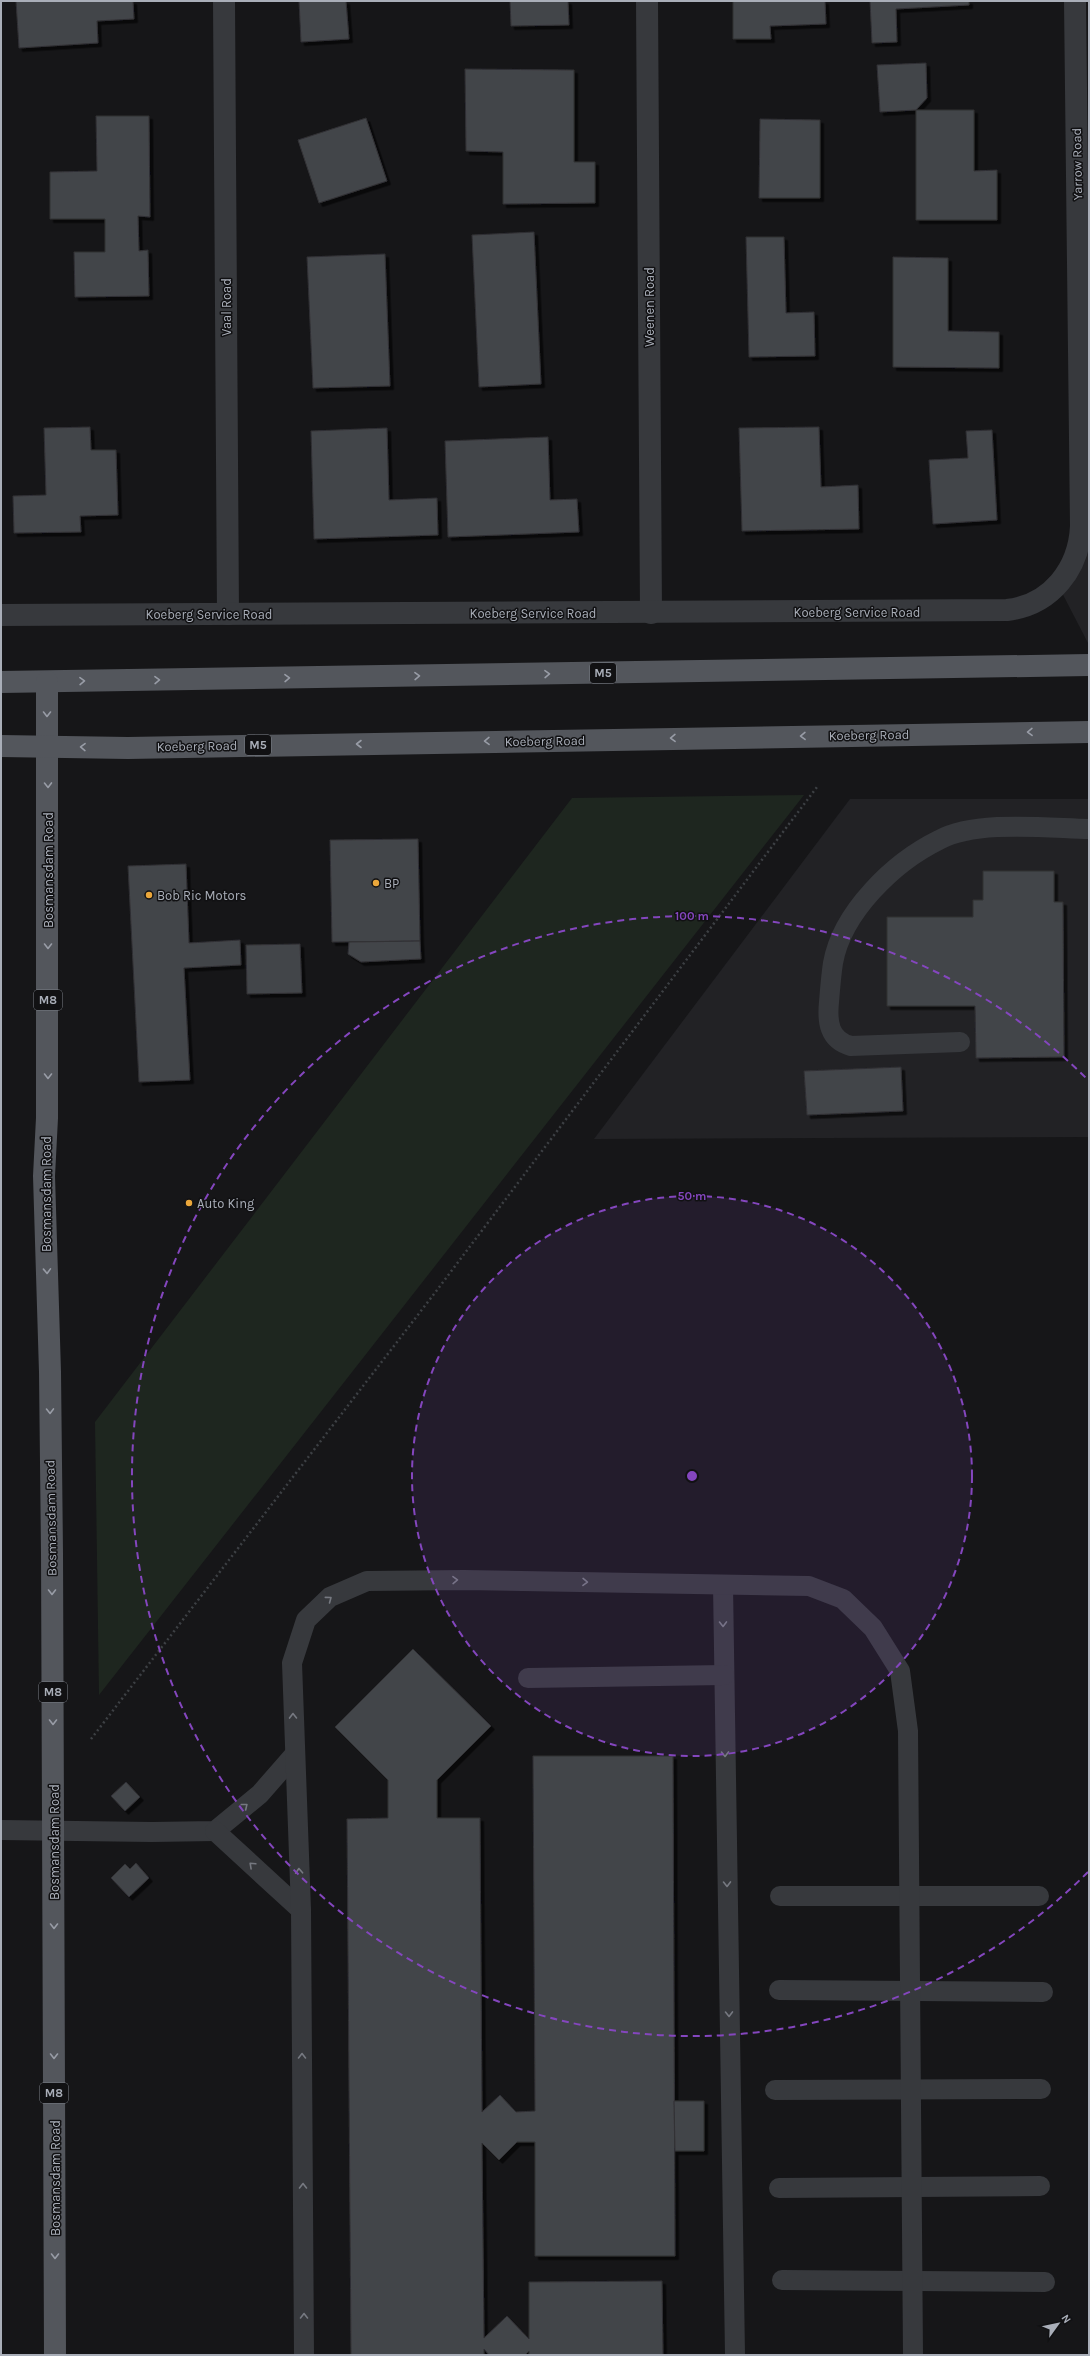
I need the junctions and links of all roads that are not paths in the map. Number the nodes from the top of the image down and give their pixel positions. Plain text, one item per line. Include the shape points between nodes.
1 (224, 1) edge
2 (647, 1) edge
3 (1075, 1) edge
4 (1083, 202) edge
5 (1084, 238) edge
6 (1084, 269) edge
7 (1085, 526) edge
8 (1058, 585) joint
9 (651, 613) junction
10 (228, 614) junction
11 (1, 615) edge
12 (1089, 664) edge
13 (1, 682) edge
14 (47, 682) junction
15 (1089, 732) edge
16 (1, 746) edge
17 (48, 746) junction
18 (1089, 829) edge
19 (960, 1042) dead end
20 (723, 1585) junction
21 (724, 1675) junction
22 (528, 1678) dead end
23 (294, 1756) junction
24 (1, 1830) edge
25 (54, 1831) junction
26 (215, 1831) junction
27 (780, 1896) dead end
28 (909, 1896) junction
29 (1038, 1896) dead end
30 (301, 1910) junction
31 (779, 1990) dead end
32 (910, 1991) junction
33 (1043, 1992) dead end
34 (1041, 2089) dead end
35 (775, 2090) dead end
36 (911, 2090) junction
37 (1040, 2186) dead end
38 (912, 2187) junction
39 (779, 2188) dead end
40 (782, 2280) dead end
41 (913, 2281) junction
42 (1045, 2282) dead end
43 (56, 2355) edge
44 (304, 2355) edge
45 (735, 2355) edge
46 (913, 2355) edge

1 - 10 street, Vaal Road
2 - 9 street, Weenen Road
3 - 4 street, Yarrow Road
4 - 5 street, Yarrow Road
5 - 6 street, Yarrow Road
6 - 7 street, Yarrow Road
7 - 8 street, Yarrow Road via 1068,572
8 - 9 street, Koeberg Service Road via 1035,603 1007,610
9 - 10 street, Koeberg Service Road
10 - 11 street, Koeberg Service Road
14 -> 12 main road, M5
13 - 14 main road, M5
14 -> 17 main road, Bosmansdam Road / M8
15 -> 17 main road, Koeberg Road / M5 via 128,748
16 - 17 main road, Koeberg Road / M5
17 -> 25 main road, Bosmansdam Road / M8 via 47,1118 44,1176 50,1372
18 - 19 lane via 1015,828 960,831 939,839 887,875 852,918 833,962 828,1017 830,1029 836,1039 851,1046
20 -> 21 lane
23 -> 20 lane via 292,1663 306,1620 330,1597 367,1581 464,1580
20 - 28 lane via 809,1586 843,1599 873,1628 900,1671 908,1731
21 - 22 lane
21 -> 45 lane
26 -> 23 lane via 260,1794
30 -> 23 lane
24 - 25 lane
25 - 26 lane
25 -> 43 main road, Bosmansdam Road / M8
30 -> 26 lane
27 - 28 lane
28 - 29 lane
28 - 32 lane
44 -> 30 lane
31 - 32 lane
32 - 33 lane
32 - 36 lane
34 - 36 lane
35 - 36 lane
36 - 38 lane
37 - 38 lane
38 - 39 lane
38 - 41 lane
40 - 41 lane
41 - 42 lane
41 - 46 lane

